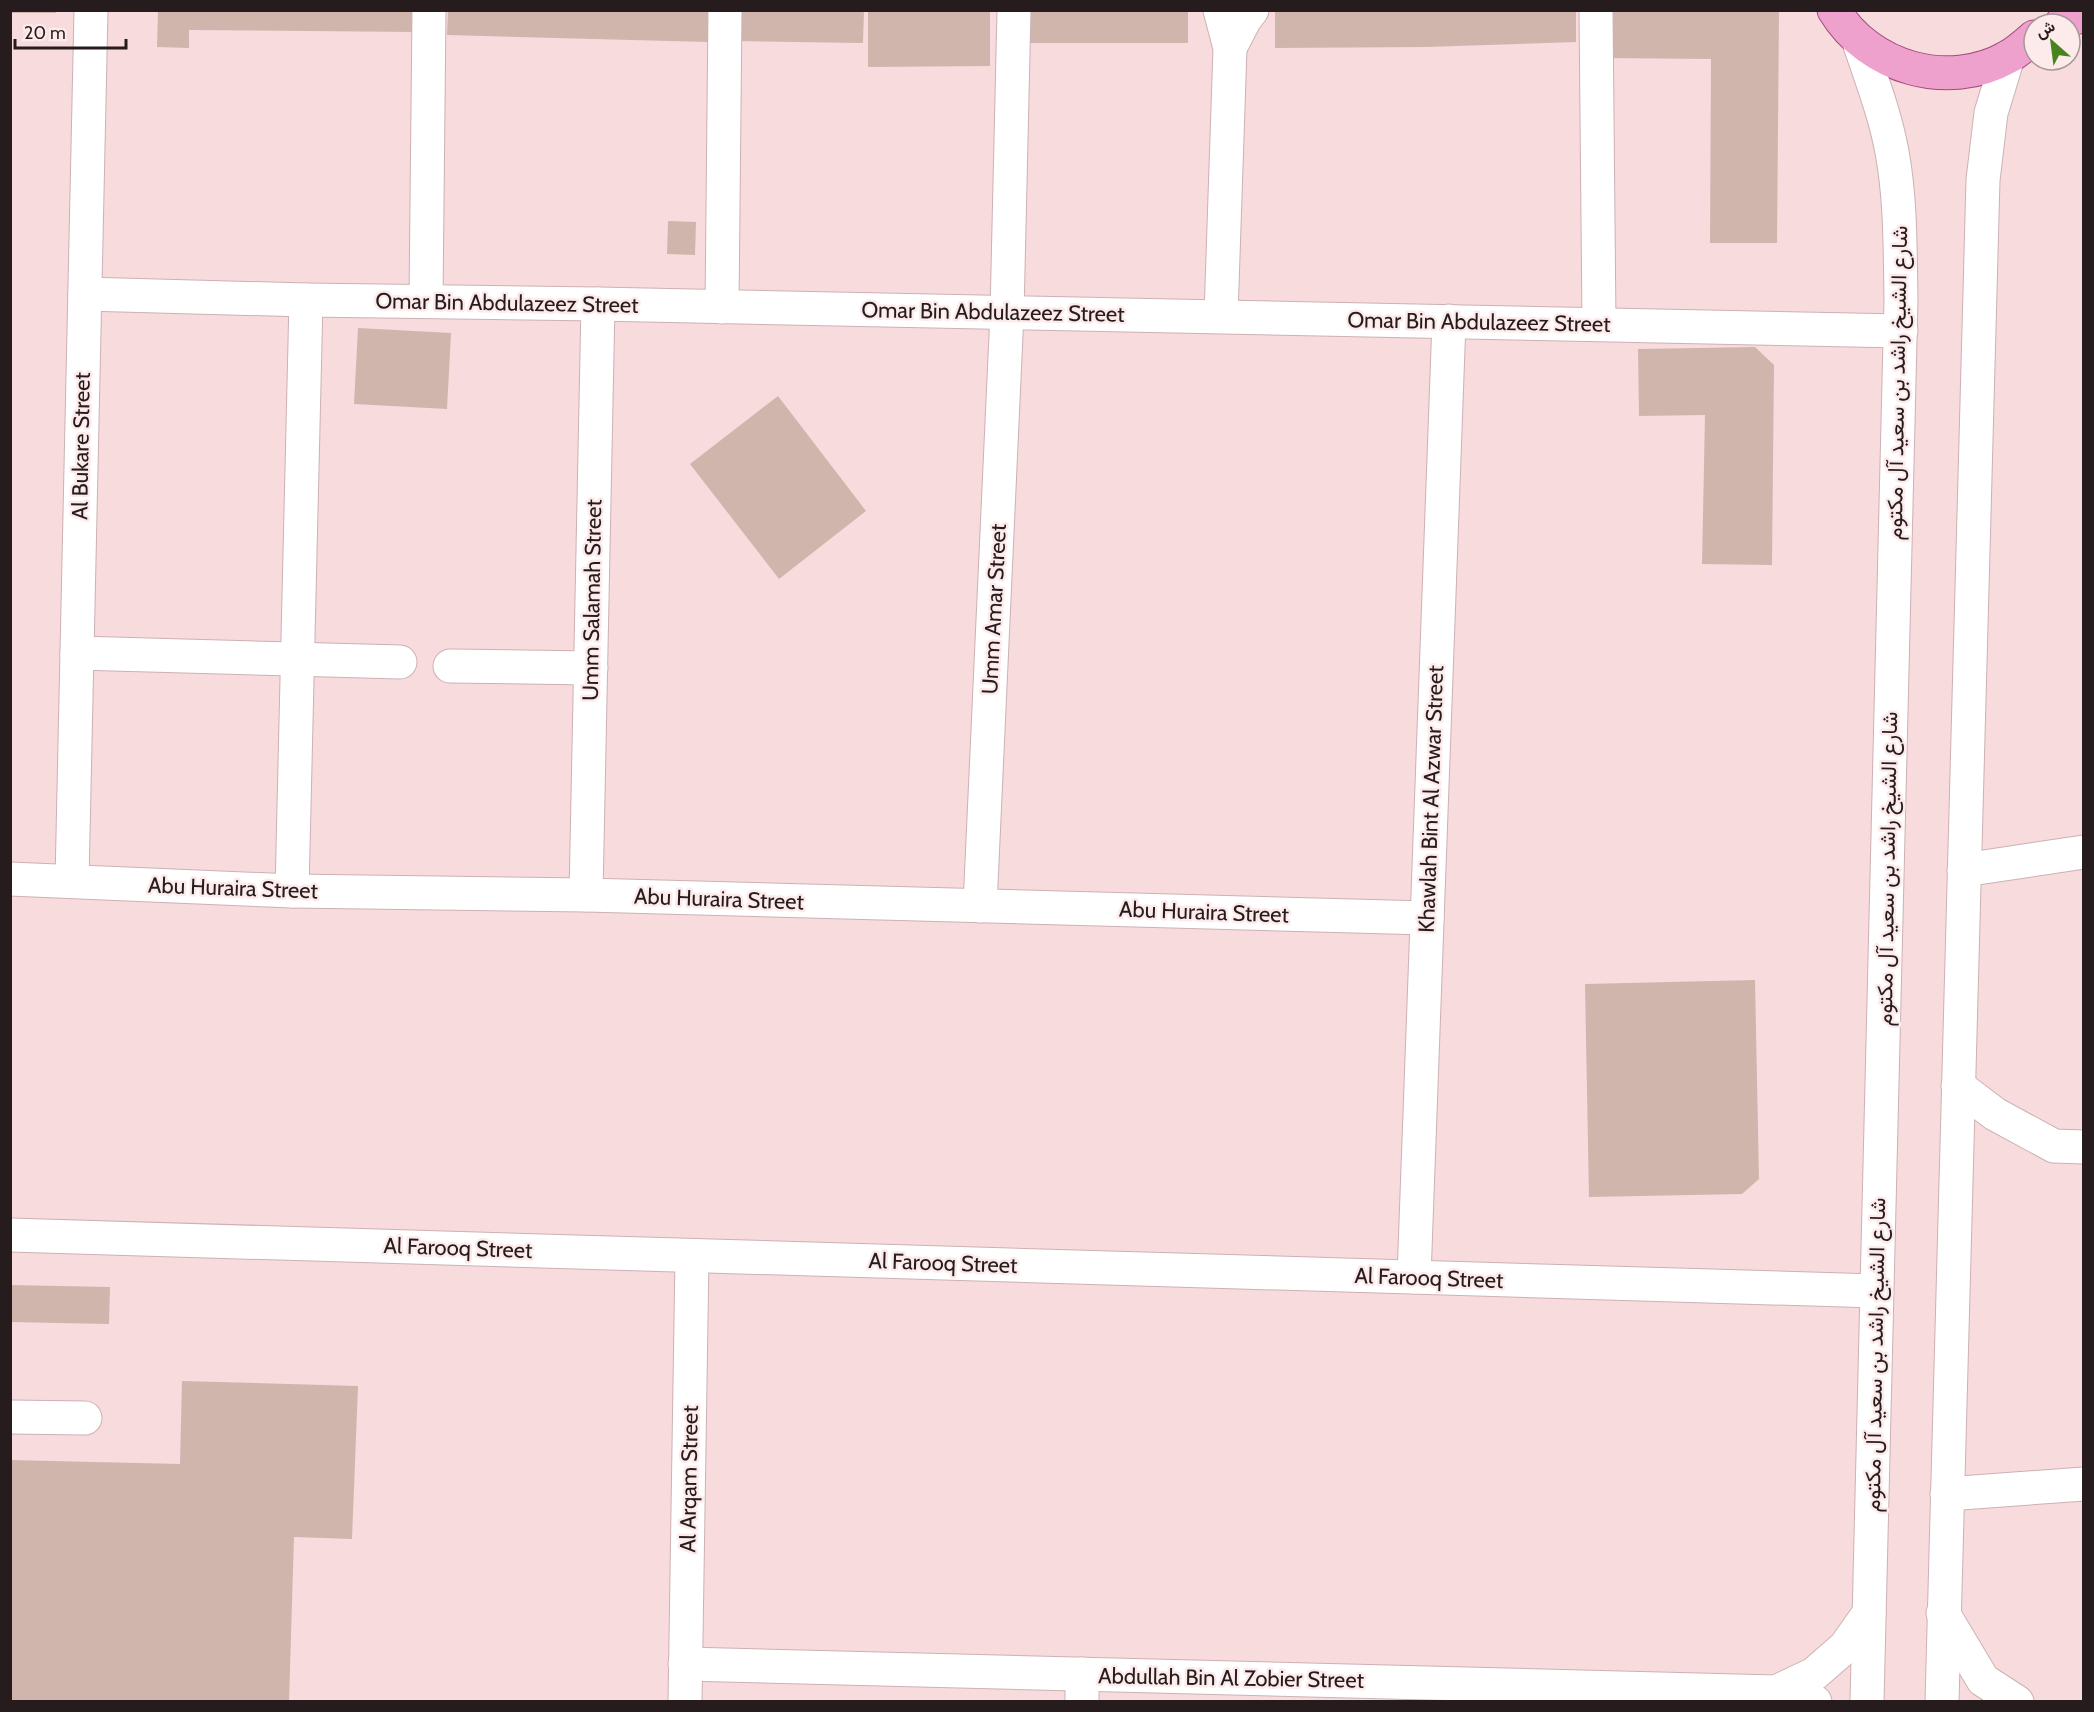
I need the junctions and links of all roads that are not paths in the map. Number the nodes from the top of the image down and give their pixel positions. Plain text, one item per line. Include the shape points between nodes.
1 (91, 10) edge
2 (429, 10) edge
3 (726, 10) edge
4 (1014, 10) edge
5 (1220, 10) edge
6 (1252, 10) edge
7 (1834, 10) edge
8 (1596, 11) edge
9 (1859, 42) junction
10 (2022, 47) edge
11 (1230, 48) junction
12 (2008, 57) junction
13 (85, 294) junction
14 (306, 300) junction
15 (426, 301) junction
16 (598, 304) junction
17 (722, 307) junction
18 (1007, 313) junction
19 (1221, 316) junction
20 (1449, 321) junction
21 (1599, 324) junction
22 (1900, 331) junction
23 (77, 653) junction
24 (297, 660) junction
25 (400, 662) dead end
26 (450, 666) dead end
27 (591, 668) junction
28 (2084, 852) edge
29 (1964, 870) junction
30 (10, 879) edge
31 (72, 881) junction
32 (292, 891) junction
33 (586, 895) junction
34 (980, 906) junction
35 (1427, 918) junction
36 (1958, 1086) junction
37 (2084, 1147) edge
38 (10, 1235) edge
39 (692, 1256) junction
40 (1414, 1277) junction
41 (1876, 1291) junction
42 (10, 1417) edge
43 (85, 1418) dead end
44 (2084, 1484) edge
45 (1947, 1494) junction
46 (1869, 1613) junction
47 (1943, 1613) junction
48 (685, 1664) junction
49 (1082, 1688) edge
50 (1776, 1692) junction
51 (1506, 1693) edge
52 (685, 1701) edge
53 (1815, 1701) edge
54 (1867, 1701) edge
55 (1942, 1701) edge
56 (2017, 1701) edge

1 - 13 street, Al Bukare Street
2 - 15 street
3 - 17 street
4 - 18 street, Umm Amar Street
5 - 11 street
6 - 11 street
7 - 9 main road
8 - 21 street
9 - 12 main road via 1885,60 1915,70 1947,73 1978,69
9 - 22 street, شارع الشيخ راشد بن سعيد آل مكتوم via 1892,151 1899,213
10 - 12 main road
11 - 19 street
12 - 29 street via 1991,113 1983,180
13 - 14 street, Omar Bin Abdulazeez Street
13 - 23 street, Al Bukare Street
14 - 15 street, Omar Bin Abdulazeez Street
14 - 24 street
15 - 16 street, Omar Bin Abdulazeez Street
16 - 17 street, Omar Bin Abdulazeez Street
16 - 27 street, Umm Salamah Street
17 - 18 street, Omar Bin Abdulazeez Street
18 - 19 street, Omar Bin Abdulazeez Street
18 - 34 street, Umm Amar Street
19 - 20 street, Omar Bin Abdulazeez Street
20 - 21 street, Omar Bin Abdulazeez Street
20 - 35 street, Khawlah Bint Al Azwar Street
21 - 22 street, Omar Bin Abdulazeez Street
22 - 41 street, شارع الشيخ راشد بن سعيد آل مكتوم
23 - 24 street
23 - 31 street, Al Bukare Street
24 - 25 street
24 - 32 street
26 - 27 street
27 - 33 street, Umm Salamah Street
28 - 29 street
29 - 36 street
30 - 31 street, Abu Huraira Street
31 - 32 street, Abu Huraira Street
32 - 33 street, Abu Huraira Street
33 - 34 street, Abu Huraira Street
34 - 35 street, Abu Huraira Street
35 - 40 street, Khawlah Bint Al Azwar Street
36 - 37 street via 1995,1114 2054,1146
36 - 45 street
38 - 39 street, Al Farooq Street
39 - 40 street, Al Farooq Street
39 - 48 street, Al Arqam Street
40 - 41 street, Al Farooq Street
41 - 46 street, شارع الشيخ راشد بن سعيد آل مكتوم
42 - 43 street
44 - 45 street
45 - 47 street
46 - 50 street, Abdullah Bin Al Zobier Street via 1845,1647 1814,1674
46 - 54 street, شارع الشيخ راشد بن سعيد آل مكتوم
47 - 55 street
47 - 56 street via 1983,1680
48 - 49 street, Abdullah Bin Al Zobier Street
48 - 52 street, Al Arqam Street
49 - 51 street, Abdullah Bin Al Zobier Street
50 - 51 street, Abdullah Bin Al Zobier Street
50 - 53 street, Abdullah Bin Al Zobier Street

